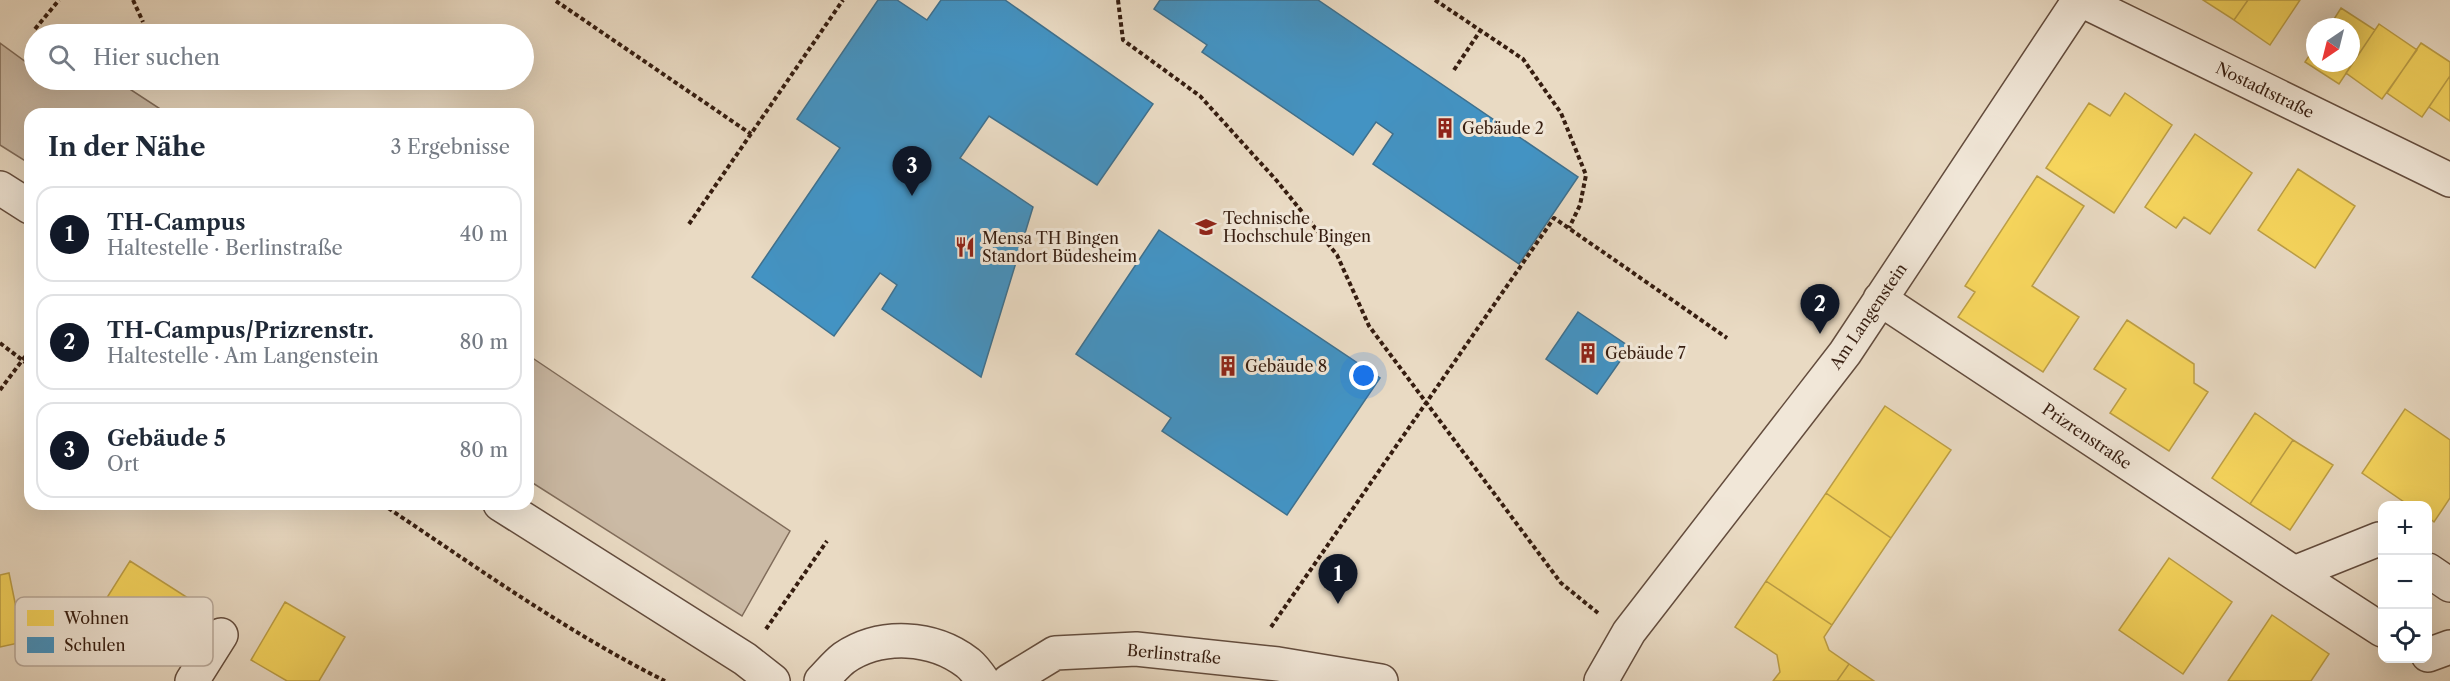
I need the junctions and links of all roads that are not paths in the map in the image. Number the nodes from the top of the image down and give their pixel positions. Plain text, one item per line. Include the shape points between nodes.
1 (2080, 0) edge
2 (2450, 180) edge
3 (0, 188) edge
4 (24, 203) edge
5 (1880, 299) junction
6 (509, 510) edge
7 (2378, 539) edge
8 (2294, 573) junction
9 (2432, 573) edge
10 (2450, 585) edge
11 (2378, 627) edge
12 (221, 635) dead end
13 (2450, 647) edge
14 (213, 648) edge
15 (2432, 653) edge
16 (201, 666) edge
17 (192, 681) edge
18 (773, 681) edge
19 (821, 681) edge
20 (983, 681) edge
21 (1009, 681) edge
22 (1381, 681) edge
23 (1601, 681) edge

1 - 2 street, Nostadtstraße
1 - 5 street, Am Langenstein
3 - 4 street
5 - 8 street, Prizrenstraße
5 - 23 street, Am Langenstein via 1845,353 1629,632
6 - 18 street via 745,659
7 - 8 street
8 - 11 street, Prizrenstraße
9 - 10 street
12 - 14 street
13 - 15 street
16 - 17 street
19 - 20 street via 844,658 871,645 902,640 938,646 969,664
21 - 22 street, Berlinstraße via 1055,653 1136,649

